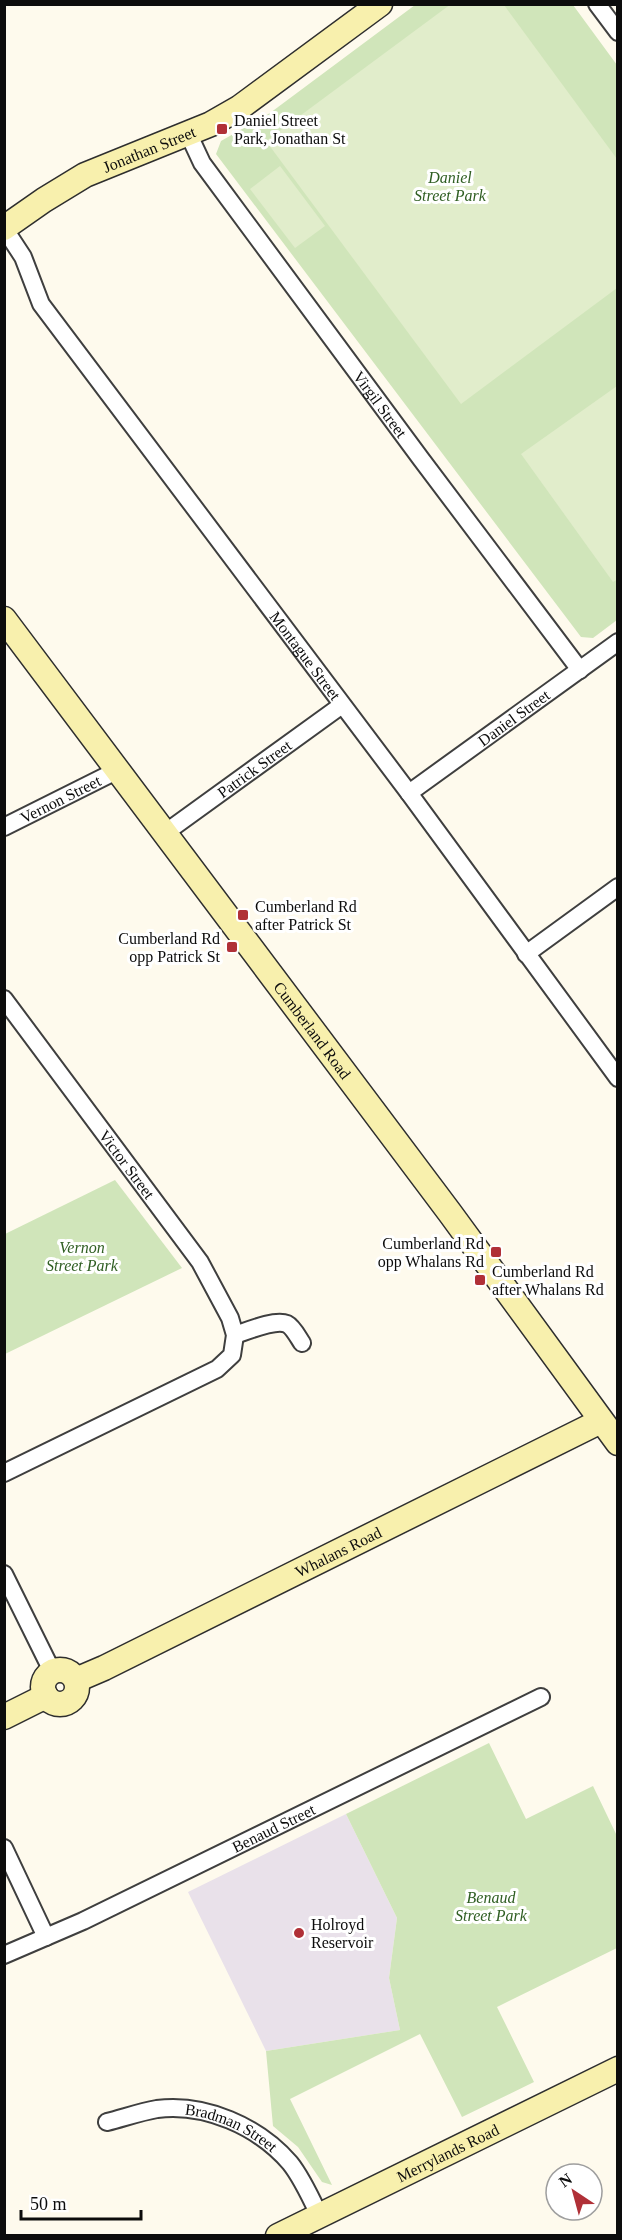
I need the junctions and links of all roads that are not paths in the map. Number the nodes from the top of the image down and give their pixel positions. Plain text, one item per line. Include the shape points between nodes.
1 (597, 4) edge
2 (364, 9) edge
3 (618, 32) edge
4 (188, 133) junction
5 (4, 228) edge
6 (4, 619) edge
7 (618, 642) edge
8 (580, 670) junction
9 (342, 705) junction
10 (118, 770) junction
11 (409, 793) junction
12 (4, 827) edge
13 (165, 833) junction
14 (618, 887) edge
15 (526, 954) junction
16 (4, 999) edge
17 (618, 1078) edge
18 (236, 1335) junction
19 (302, 1343) dead end
20 (601, 1421) junction
21 (618, 1443) edge
22 (4, 1473) edge
23 (4, 1574) edge
24 (52, 1671) junction
25 (76, 1680) junction
26 (46, 1696) junction
27 (542, 1697) dead end
28 (4, 1717) edge
29 (4, 1848) edge
30 (46, 1937) junction
31 (4, 1955) edge
32 (618, 2069) edge
33 (107, 2122) dead end
34 (319, 2215) junction
35 (278, 2235) edge

1 - 3 street
2 - 4 street, Jonathan Street via 253,99
4 - 5 street, Jonathan Street via 85,175
4 - 8 street, Virgil Street via 202,163
5 - 9 street, Montague Street via 23,257 41,304
6 - 10 street, Cumberland Road
7 - 8 street, Daniel Street
8 - 11 street, Daniel Street
9 - 11 street, Montague Street
9 - 13 street, Patrick Street
10 - 12 street, Vernon Street
10 - 13 street, Cumberland Road
11 - 15 street, Montague Street
13 - 20 street, Cumberland Road
14 - 15 street
15 - 17 street, Montague Street
16 - 18 street, Victor Street via 195,1254
18 - 19 street via 282,1323 291,1327
18 - 22 street via 232,1355 218,1369
20 - 21 street, Cumberland Road
20 - 25 street, Whalans Road
23 - 24 street
24 - 25 street via 66,1670
24 - 26 street via 44,1681
25 - 26 street via 76,1692 69,1701 58,1704
26 - 28 street
27 - 30 street, Benaud Street
29 - 30 street
30 - 31 street, Benaud Street
32 - 34 street, Merrylands Road
33 - 34 street, Bradman Street via 156,2109 184,2108 228,2120 270,2143 291,2164
34 - 35 street, Merrylands Road

